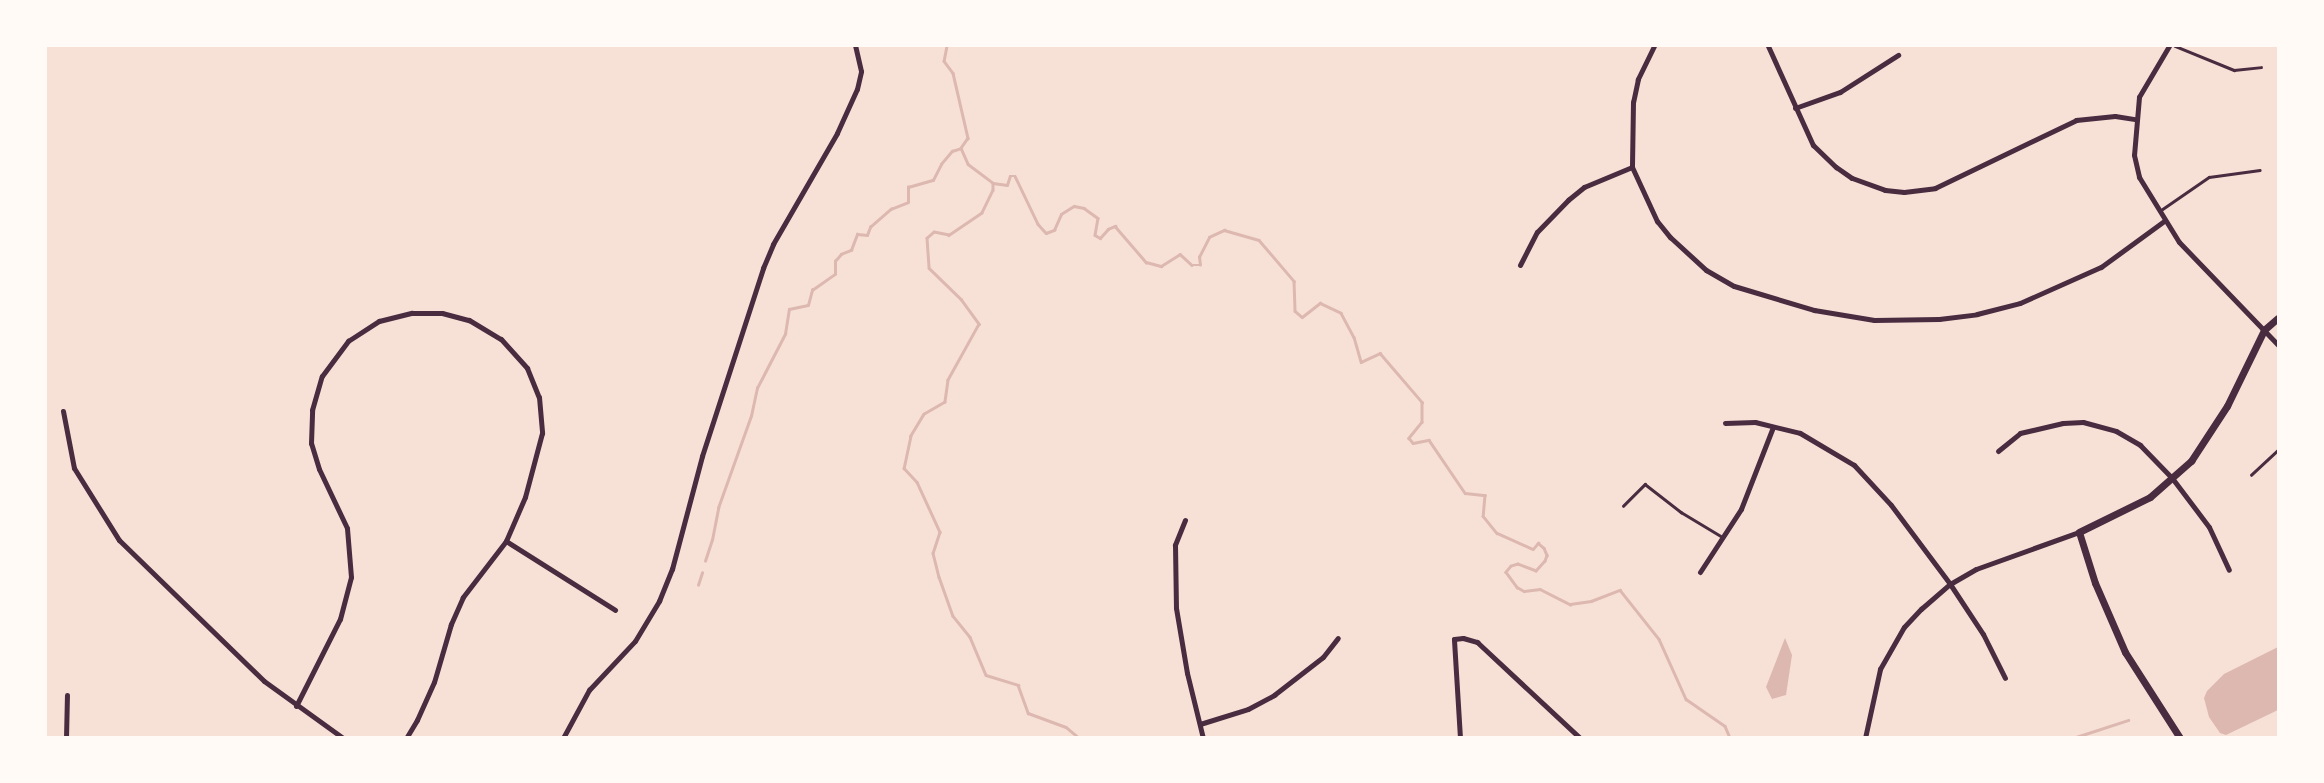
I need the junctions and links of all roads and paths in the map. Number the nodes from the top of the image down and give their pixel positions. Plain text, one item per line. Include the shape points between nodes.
1 (855, 46) edge
2 (1654, 46) edge
3 (1768, 46) edge
4 (2169, 46) edge
5 (2175, 46) edge
6 (1898, 55) dead end
7 (2261, 67) dead end
8 (1795, 108) junction
9 (2135, 119) junction
10 (1632, 167) junction
11 (2260, 170) dead end
12 (2158, 212) junction
13 (2164, 221) junction
14 (1520, 265) dead end
15 (2278, 318) edge
16 (2264, 330) junction
17 (2278, 345) edge
18 (63, 411) dead end
19 (1725, 423) dead end
20 (1773, 427) junction
21 (2278, 450) edge
22 (1998, 451) dead end
23 (2251, 475) dead end
24 (2172, 478) junction
25 (1623, 506) dead end
26 (1185, 520) dead end
27 (2079, 532) junction
28 (1724, 538) junction
29 (506, 541) junction
30 (2229, 570) dead end
31 (1700, 572) dead end
32 (1950, 584) junction
33 (615, 610) dead end
34 (1338, 638) dead end
35 (2005, 678) dead end
36 (66, 695) dead end
37 (296, 706) junction
38 (1200, 724) junction
39 (66, 737) edge
40 (343, 737) edge
41 (406, 737) edge
42 (563, 737) edge
43 (1203, 737) edge
44 (1460, 737) edge
45 (1580, 737) edge
46 (1865, 737) edge
47 (2180, 737) edge

1 - 42 street via 861,71 857,89 762,268 659,601 635,641 589,690
2 - 10 street via 1633,102
3 - 8 street
4 - 9 street via 2139,97
5 - 7 lane via 2234,70
6 - 8 street via 1840,92
8 - 9 street via 1813,145 1836,167 1867,184 1904,192 1955,181 2076,120
9 - 12 street via 2136,170
10 - 13 street via 1657,221 1706,270 1763,296 1874,320 1939,319 2020,303 2101,267
10 - 14 street via 1584,187 1568,200 1537,232
11 - 12 lane via 2209,177
12 - 13 street
13 - 16 street via 2189,254
15 - 16 street
16 - 17 street
16 - 24 street via 2208,438
18 - 37 street via 74,468 119,540 264,681
19 - 20 street
20 - 28 street via 1751,490
20 - 32 street via 1800,433 1854,465 1891,505
21 - 23 lane
22 - 24 street via 2020,433 2083,422 2129,438
24 - 27 street via 2150,497
24 - 30 street via 2209,527
25 - 28 lane via 1645,484
26 - 38 street via 1175,545 1176,608
27 - 32 street via 2018,551
27 - 47 street via 2125,652
28 - 31 street
29 - 33 street
29 - 37 street via 542,433 539,397 527,368 491,331 458,316 412,313 379,321 358,333 322,376 311,426 314,457 347,528 351,577 340,619
29 - 41 street via 463,597 434,682
32 - 35 street
32 - 46 street via 1904,627 1891,647 1872,693
34 - 38 street via 1323,657 1274,695 1248,709
36 - 39 street
37 - 40 street
38 - 43 street
44 - 45 street via 1454,639 1463,638 1477,642

